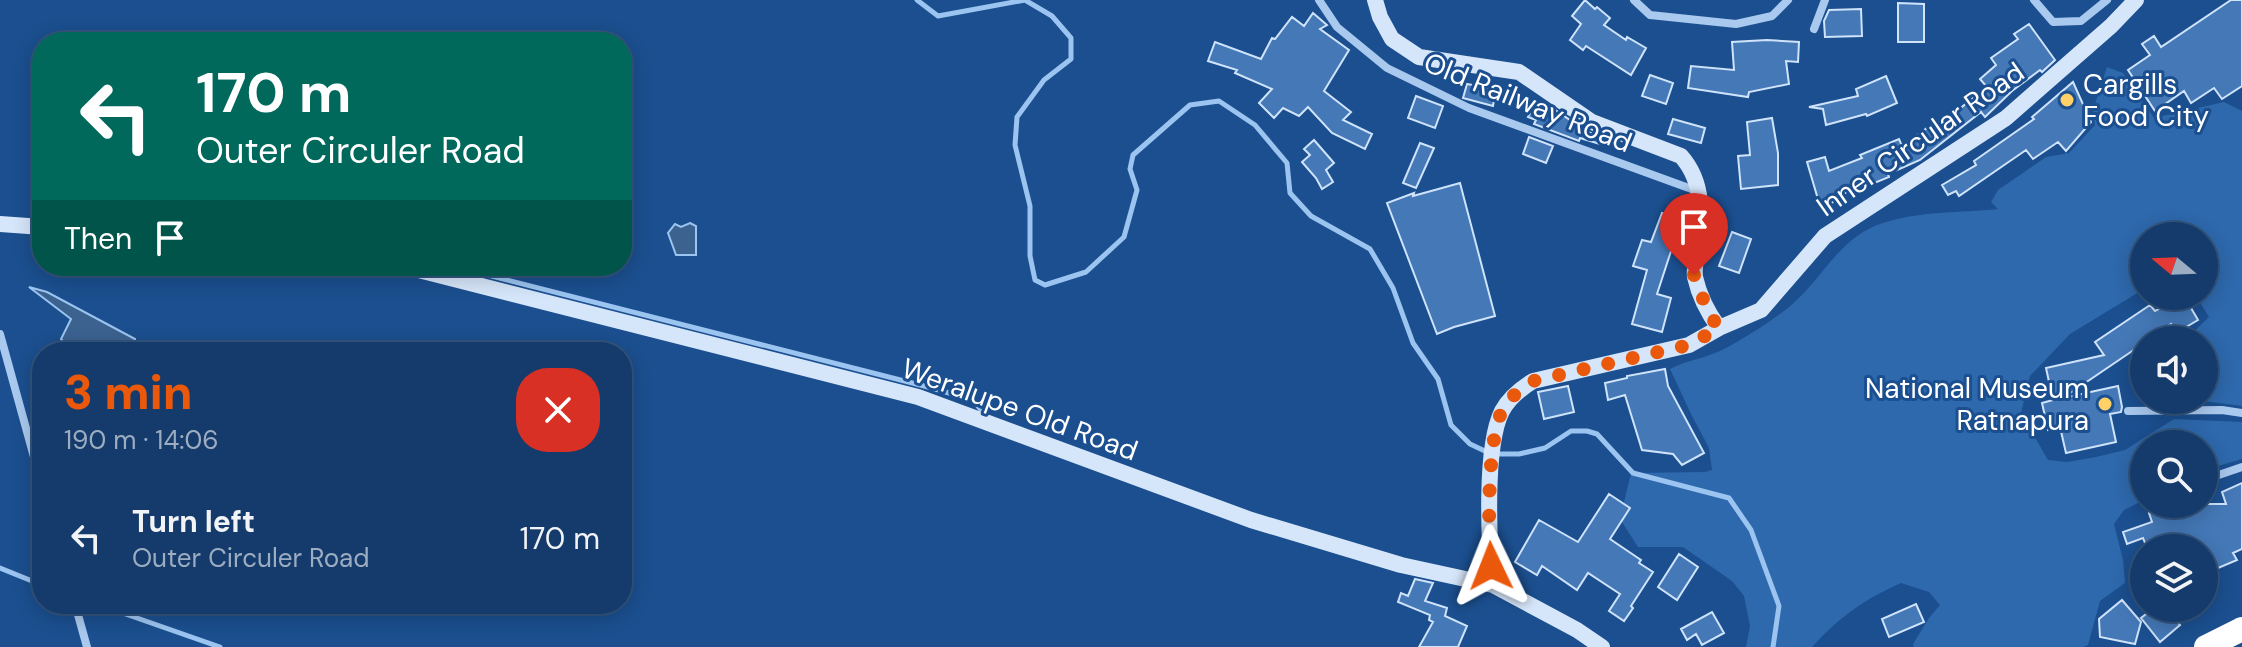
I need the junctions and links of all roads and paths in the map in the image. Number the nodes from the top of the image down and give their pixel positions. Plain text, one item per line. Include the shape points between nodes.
1 (1319, 0) edge
2 (1375, 0) edge
3 (1634, 0) edge
4 (1788, 0) edge
5 (1825, 0) edge
6 (2034, 0) edge
7 (2107, 0) edge
8 (2136, 0) edge
9 (1814, 29) dead end
10 (1699, 192) junction
11 (0, 224) edge
12 (32, 226) edge
13 (442, 276) edge
14 (1719, 328) junction
15 (0, 334) edge
16 (2128, 411) dead end
17 (2242, 413) edge
18 (32, 450) edge
19 (2242, 467) edge
20 (2218, 475) edge
21 (1493, 585) junction
22 (78, 614) edge
23 (2242, 629) edge
24 (87, 647) edge
25 (1602, 647) edge
26 (2206, 647) edge

1 - 10 street, Old Railway Road via 1337,27 1387,68 1469,108
2 - 10 street via 1392,39 1419,57 1519,72 1592,122 1681,156 1692,168
3 - 4 street via 1650,15 1736,24 1772,16
5 - 9 street
6 - 7 street via 2053,22 2081,21
8 - 14 street, Inner Circular Road via 2006,118 1825,236 1761,310
10 - 14 street via 1702,217 1694,275
11 - 12 street
13 - 21 street, Weralupe Old Road via 918,397 1251,520 1401,565
14 - 21 street, Inner Circular Road via 1689,345 1533,381 1517,391 1502,412 1492,455
15 - 18 street
16 - 17 street
19 - 20 street
21 - 25 street, Weralupe Old Road
22 - 24 street
23 - 26 highway

